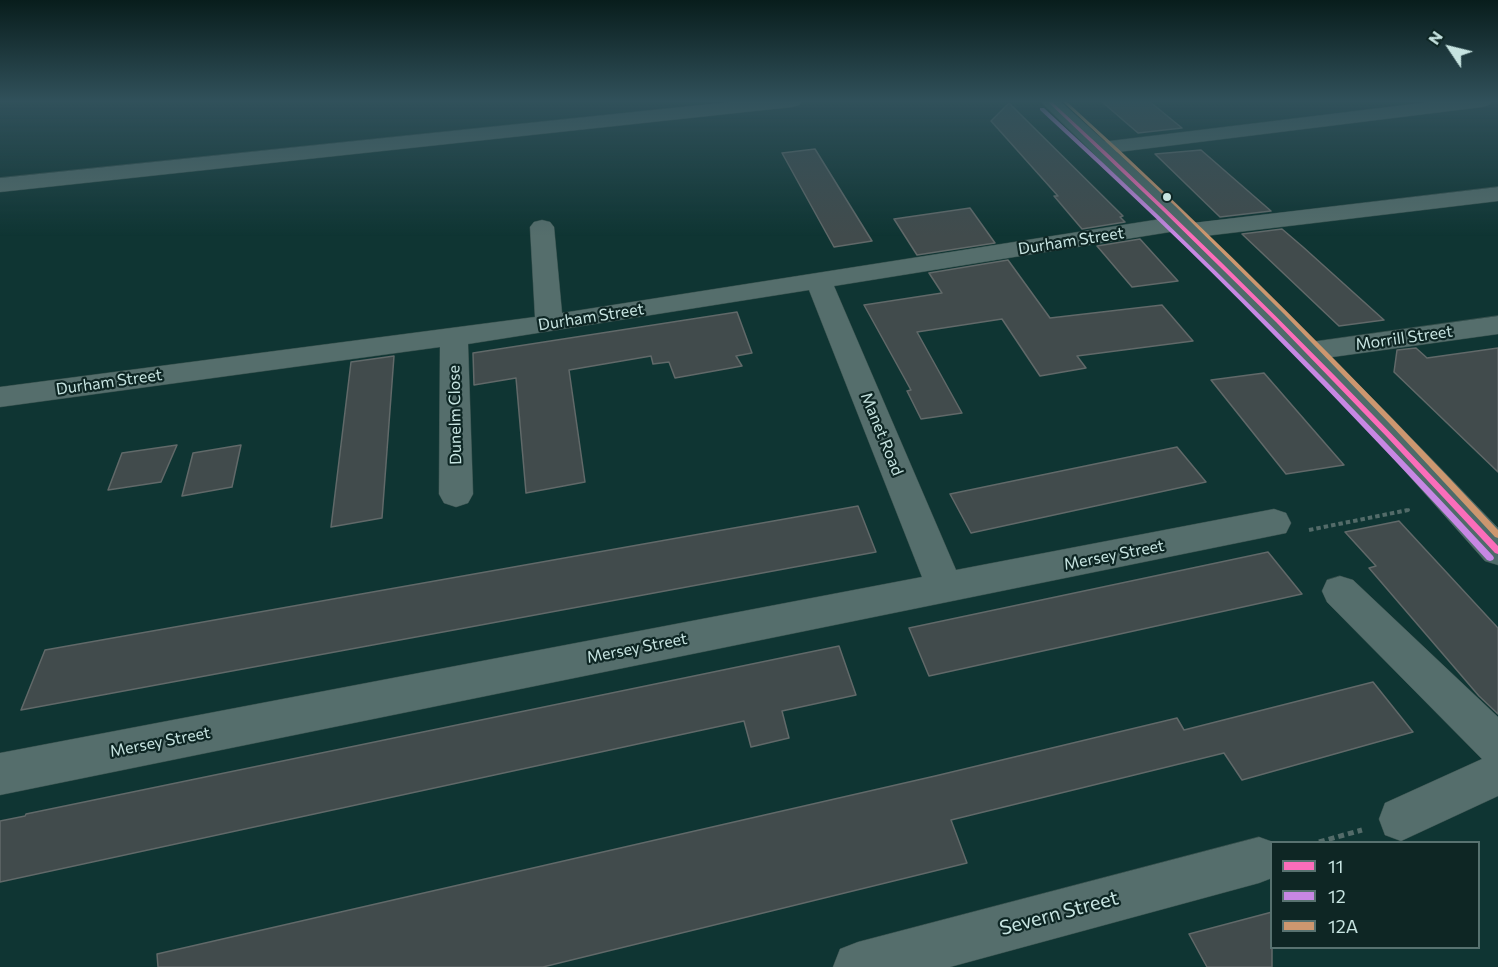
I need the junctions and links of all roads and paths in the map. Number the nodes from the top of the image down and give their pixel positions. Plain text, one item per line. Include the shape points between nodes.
1 (362, 146) edge
2 (1117, 146) edge
3 (1102, 148) joint
4 (0, 185) edge
5 (1498, 194) edge
6 (542, 227) dead end
7 (1184, 227) junction
8 (818, 280) junction
9 (549, 324) junction
10 (1498, 325) edge
11 (454, 335) junction
12 (1311, 351) junction
13 (0, 397) edge
14 (1437, 483) junction
15 (456, 494) dead end
16 (1274, 523) joint
17 (1498, 551) edge
18 (945, 588) junction
19 (1340, 591) dead end
20 (1498, 746) edge
21 (0, 774) edge
22 (1498, 774) edge
23 (1401, 819) dead end
24 (1259, 860) dead end
25 (858, 967) edge

1 - 4 street
2 - 3 street
3 - 7 highway
5 - 7 street, Durham Street
6 - 9 street
7 - 8 street, Durham Street
7 - 12 highway
8 - 9 street, Durham Street
8 - 18 street, Manet Road
9 - 11 street, Durham Street
10 - 12 street, Morrill Street
11 - 13 street, Durham Street
11 - 15 street, Dunelm Close
12 - 14 highway
14 - 16 path via 1392,492 1408,510 1289,534
14 - 17 highway
16 - 18 street, Mersey Street
18 - 21 street, Mersey Street
19 - 20 street
22 - 23 street
24 - 25 street, Severn Street

